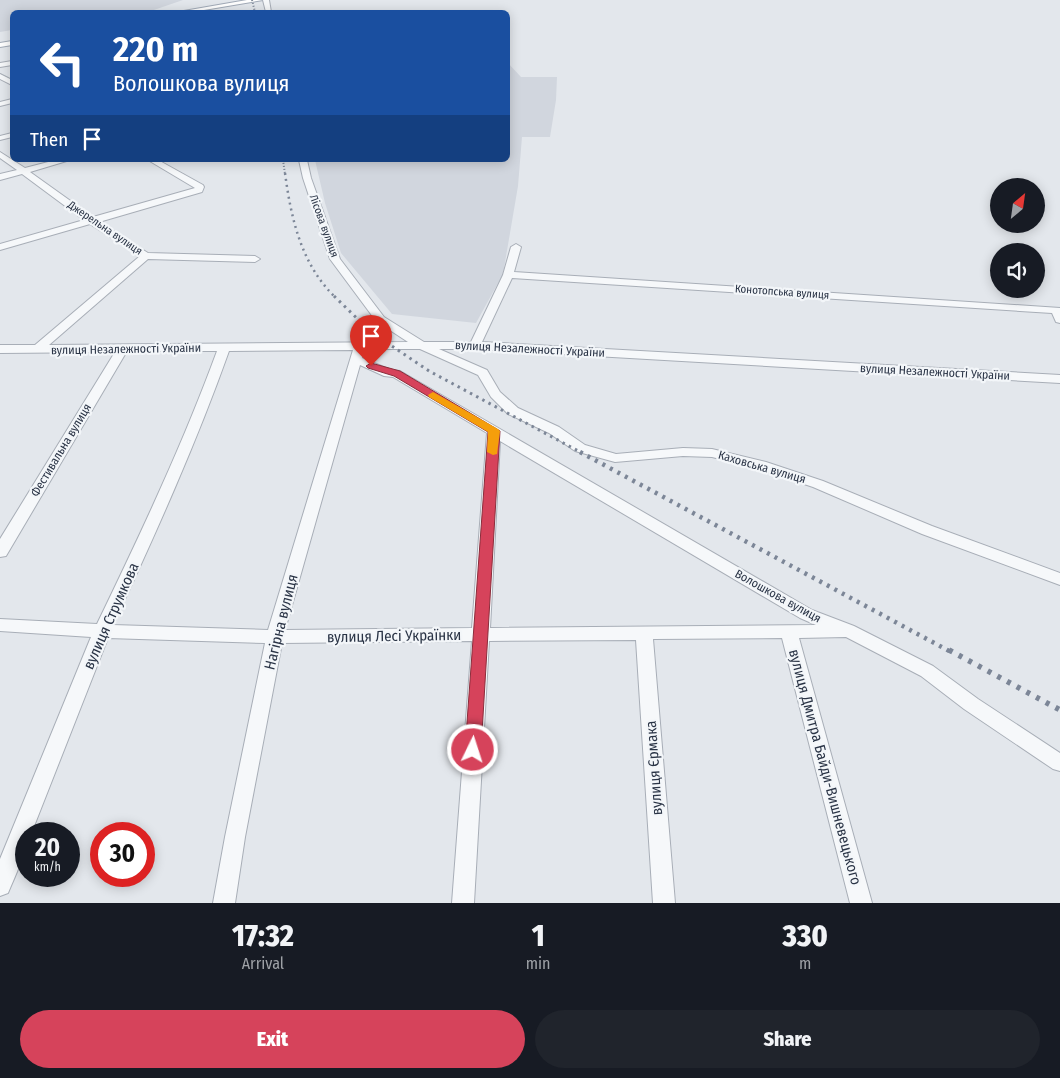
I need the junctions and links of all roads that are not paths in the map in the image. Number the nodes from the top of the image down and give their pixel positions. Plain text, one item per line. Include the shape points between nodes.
1 (210, 0) edge
2 (260, 0) edge
3 (214, 7) junction
4 (198, 10) edge
5 (12, 162) edge
6 (59, 162) edge
7 (156, 162) edge
8 (303, 162) edge
9 (25, 171) junction
10 (0, 177) edge
11 (92, 222) junction
12 (516, 247) dead end
13 (0, 248) edge
14 (146, 256) junction
15 (255, 259) dead end
16 (508, 275) junction
17 (1058, 315) edge
18 (475, 345) junction
19 (421, 346) junction
20 (123, 348) junction
21 (224, 348) junction
22 (36, 350) junction
23 (2, 351) edge
24 (357, 353) junction
25 (1060, 380) edge
26 (494, 431) junction
27 (0, 552) edge
28 (1060, 579) edge
29 (0, 625) edge
30 (102, 631) junction
31 (848, 631) junction
32 (789, 632) junction
33 (644, 633) junction
34 (481, 635) junction
35 (275, 637) junction
36 (1060, 763) edge
37 (0, 886) edge
38 (224, 903) edge
39 (463, 903) edge
40 (664, 903) edge
41 (861, 903) edge

1 - 3 main road
2 - 3 main road
3 - 4 main road
5 - 9 street, Джерельна вулиця
6 - 9 street
7 - 11 street via 200,187 199,190
8 - 19 street, Лісова вулиця via 335,259 380,319
9 - 10 street
9 - 11 street, Джерельна вулиця
11 - 13 street
11 - 14 street, Джерельна вулиця
12 - 16 street
14 - 15 street, Джерельна вулиця
14 - 22 street
16 - 17 street, Конотопська вулиця
16 - 18 street
18 - 19 street, вулиця Незалежності України
18 - 25 street, вулиця Незалежності України
19 - 24 street, вулиця Незалежності України
19 - 28 street, Каховська вулиця via 483,373 495,394 512,411 554,430 580,448 615,458 712,453 761,464
20 - 21 street, вулиця Незалежності України
20 - 22 street, вулиця Незалежності України
20 - 27 street, Фестивальна вулиця
21 - 24 street, вулиця Незалежності України
21 - 30 street, вулиця Струмкова via 152,524
22 - 23 street, вулиця Незалежності України
24 - 26 street, Волошкова вулиця
24 - 35 street, Нагірна вулиця
26 - 31 street, Волошкова вулиця via 806,614
26 - 34 street
29 - 30 street, вулиця Лесі Українки
30 - 35 street, вулиця Лесі Українки
30 - 37 street, вулиця Струмкова
31 - 32 street, вулиця Лесі Українки
31 - 36 street, Волошкова вулиця via 927,671
32 - 33 street, вулиця Лесі Українки
32 - 41 street, вулиця Дмитра Байди-Вишневецького
33 - 34 street, вулиця Лесі Українки
33 - 40 street, вулиця Єрмака
34 - 35 street, вулиця Лесі Українки
34 - 39 street
35 - 38 street, Нагірна вулиця

